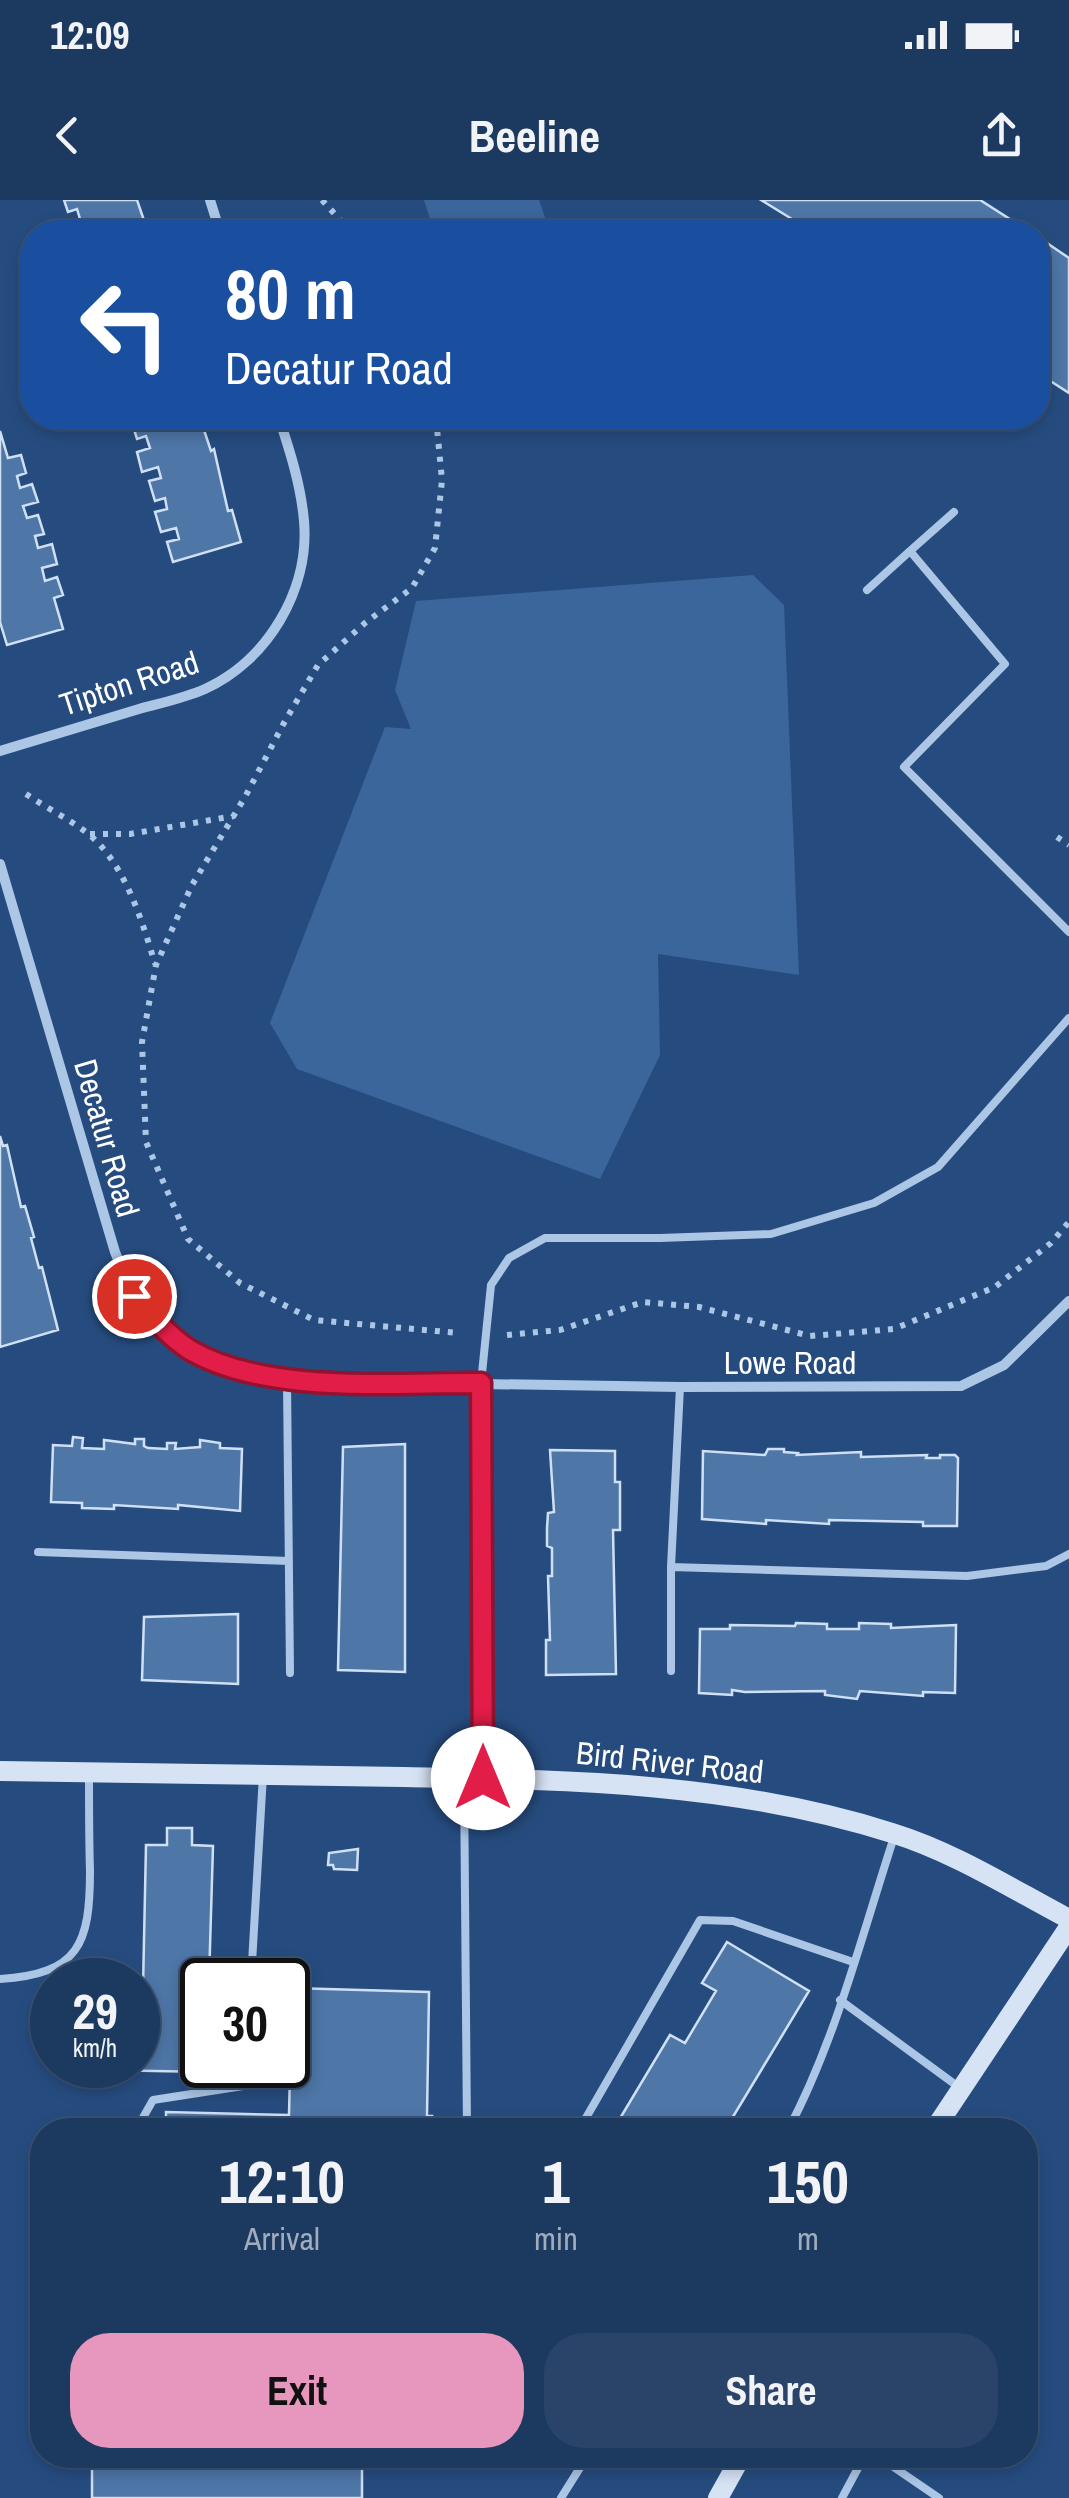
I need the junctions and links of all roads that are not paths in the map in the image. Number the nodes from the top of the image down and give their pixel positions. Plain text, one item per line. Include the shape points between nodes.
1 (283, 430) edge
2 (954, 512) dead end
3 (910, 552) junction
4 (867, 590) dead end
5 (0, 751) edge
6 (0, 864) edge
7 (1069, 932) edge
8 (1069, 1018) edge
9 (1069, 1301) edge
10 (288, 1381) junction
11 (481, 1383) junction
12 (680, 1387) junction
13 (38, 1552) dead end
14 (1069, 1554) edge
15 (289, 1561) junction
16 (672, 1568) junction
17 (671, 1671) dead end
18 (290, 1672) dead end
19 (0, 1771) edge
20 (89, 1772) junction
21 (262, 1775) junction
22 (473, 1778) junction
23 (895, 1834) junction
24 (1069, 1920) edge
25 (1069, 1928) edge
26 (252, 1958) edge
27 (853, 1962) junction
28 (0, 1979) edge
29 (840, 2000) junction
30 (231, 2088) edge
31 (960, 2088) junction
32 (142, 2118) edge
33 (467, 2118) edge
34 (586, 2118) edge
35 (794, 2118) edge
36 (941, 2118) edge
37 (580, 2468) edge
38 (735, 2468) edge
39 (858, 2468) edge
40 (895, 2468) edge
41 (561, 2498) edge
42 (718, 2498) edge
43 (842, 2498) edge
44 (939, 2498) edge

1 - 5 street, Tipton Road via 305,524 292,599 264,643 206,689
2 - 3 lane
3 - 4 lane
3 - 7 lane via 1006,664 904,768
6 - 10 street, Decatur Road via 115,1252 134,1296 190,1350
8 - 11 lane via 938,1166 874,1204 771,1234 545,1238 509,1258 491,1285
9 - 12 street, Lowe Road via 1004,1365 961,1386
10 - 11 street, Decatur Road
10 - 15 lane
11 - 12 street, Lowe Road
11 - 22 street
12 - 16 lane
13 - 15 lane
14 - 16 lane via 1046,1566 966,1576
15 - 18 lane
16 - 17 lane
19 - 20 street, Bird River Road
20 - 21 street, Bird River Road
20 - 28 lane via 85,1936 52,1968
21 - 22 street, Bird River Road
21 - 26 lane
22 - 23 street, Bird River Road via 700,1790 799,1806
22 - 33 lane
23 - 24 street, Bird River Road
23 - 27 lane
25 - 31 street
27 - 29 lane
27 - 34 lane via 734,1921 700,1920
29 - 31 lane
29 - 35 lane
30 - 32 lane via 152,2100
31 - 36 street
37 - 41 lane
38 - 42 street
39 - 43 lane
40 - 44 lane

